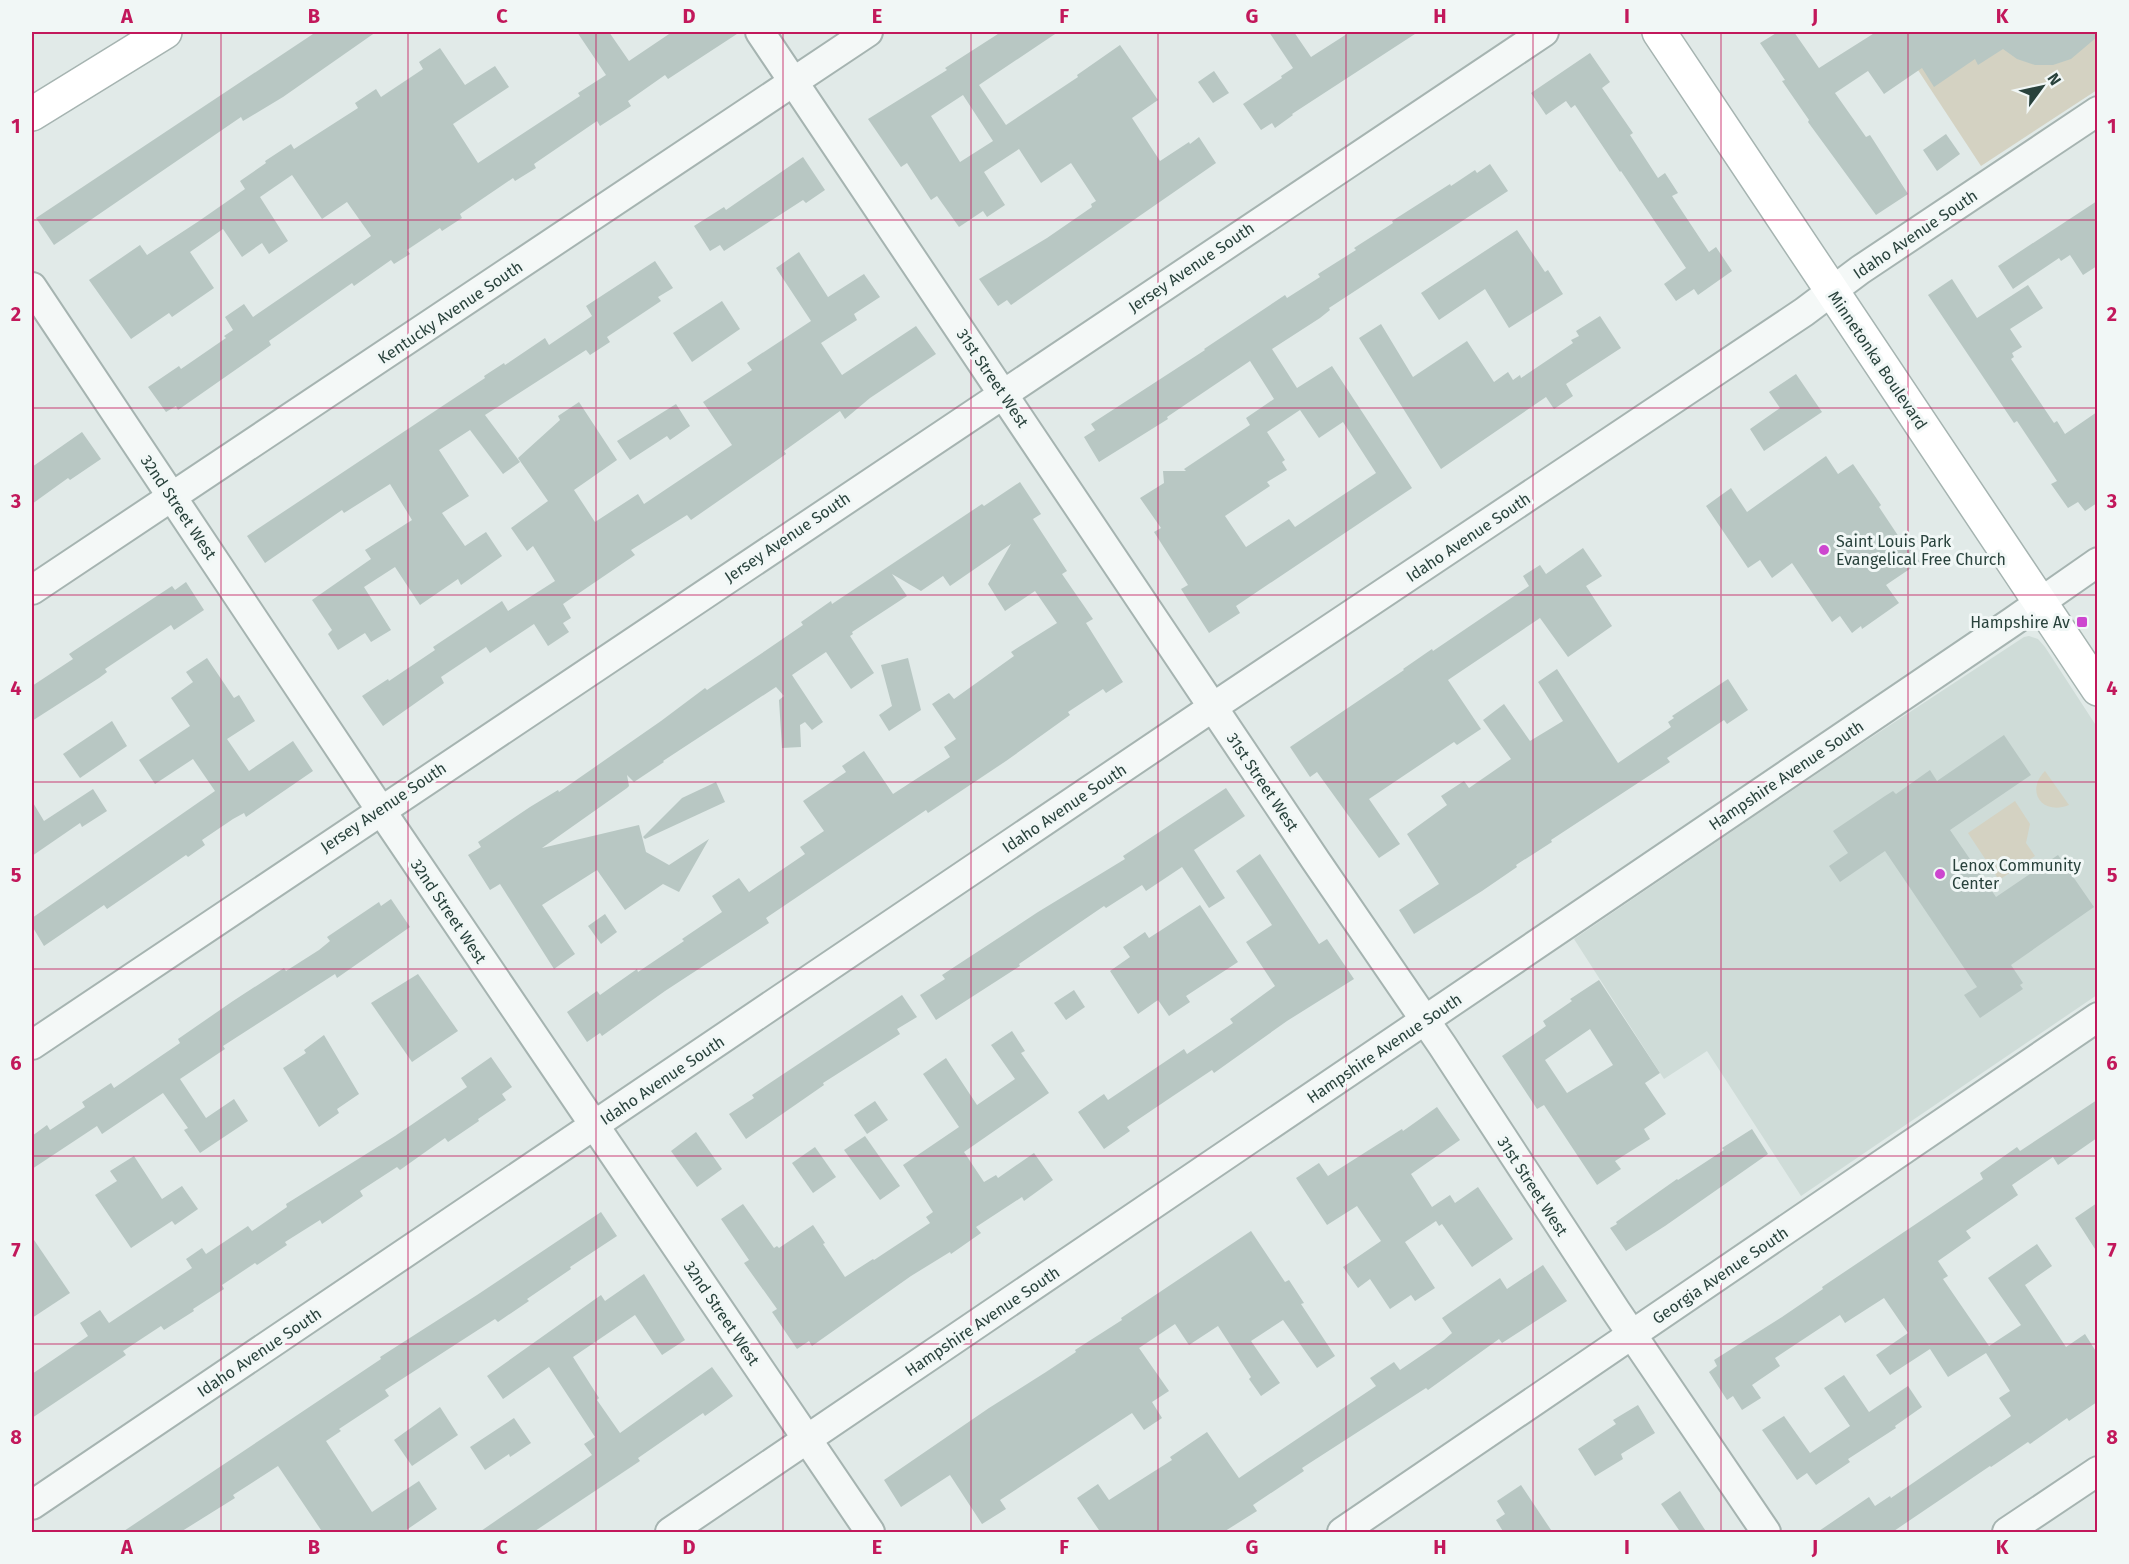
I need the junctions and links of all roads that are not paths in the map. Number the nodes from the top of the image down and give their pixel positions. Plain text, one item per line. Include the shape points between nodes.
1 (165, 32) edge
2 (760, 32) edge
3 (868, 32) edge
4 (1544, 32) edge
5 (1659, 32) edge
6 (794, 81) junction
7 (67, 92) junction
8 (2097, 111) edge
9 (32, 114) edge
10 (32, 129) edge
11 (32, 287) edge
12 (1831, 291) junction
13 (1003, 393) junction
14 (173, 497) junction
15 (2097, 562) edge
16 (32, 590) edge
17 (2040, 602) junction
18 (2097, 689) edge
19 (1213, 707) junction
20 (380, 809) junction
21 (2097, 1017) edge
22 (1425, 1020) junction
23 (32, 1045) edge
24 (594, 1125) junction
25 (1633, 1335) junction
26 (807, 1439) junction
27 (2097, 1471) edge
28 (32, 1505) edge
29 (670, 1533) edge
30 (870, 1533) edge
31 (1342, 1533) edge
32 (1766, 1533) edge
33 (2007, 1533) edge

1 - 7 main road
2 - 6 street, 31st Street West
3 - 6 street, Kentucky Avenue South
4 - 13 street, Jersey Avenue South
5 - 12 main road, Minnetonka Boulevard
6 - 13 street, 31st Street West
6 - 14 street, Kentucky Avenue South
7 - 9 main road
7 - 10 main road
8 - 12 street, Idaho Avenue South
11 - 14 street, 32nd Street West
12 - 17 main road, Minnetonka Boulevard
12 - 19 street, Idaho Avenue South
13 - 19 street, 31st Street West
13 - 20 street, Jersey Avenue South
14 - 16 street, Kentucky Avenue South
14 - 20 street, 32nd Street West
15 - 17 street, Hampshire Avenue South
17 - 18 main road, Minnetonka Boulevard
17 - 22 street, Hampshire Avenue South
19 - 22 street, 31st Street West
19 - 24 street, Idaho Avenue South
20 - 23 street, Jersey Avenue South
20 - 24 street, 32nd Street West
21 - 25 street, Georgia Avenue South
22 - 25 street, 31st Street West
22 - 26 street, Hampshire Avenue South
24 - 26 street, 32nd Street West
24 - 28 street, Idaho Avenue South
25 - 31 street, Georgia Avenue South
25 - 32 street, 31st Street West
26 - 29 street, Hampshire Avenue South
26 - 30 street, 32nd Street West
27 - 33 street

